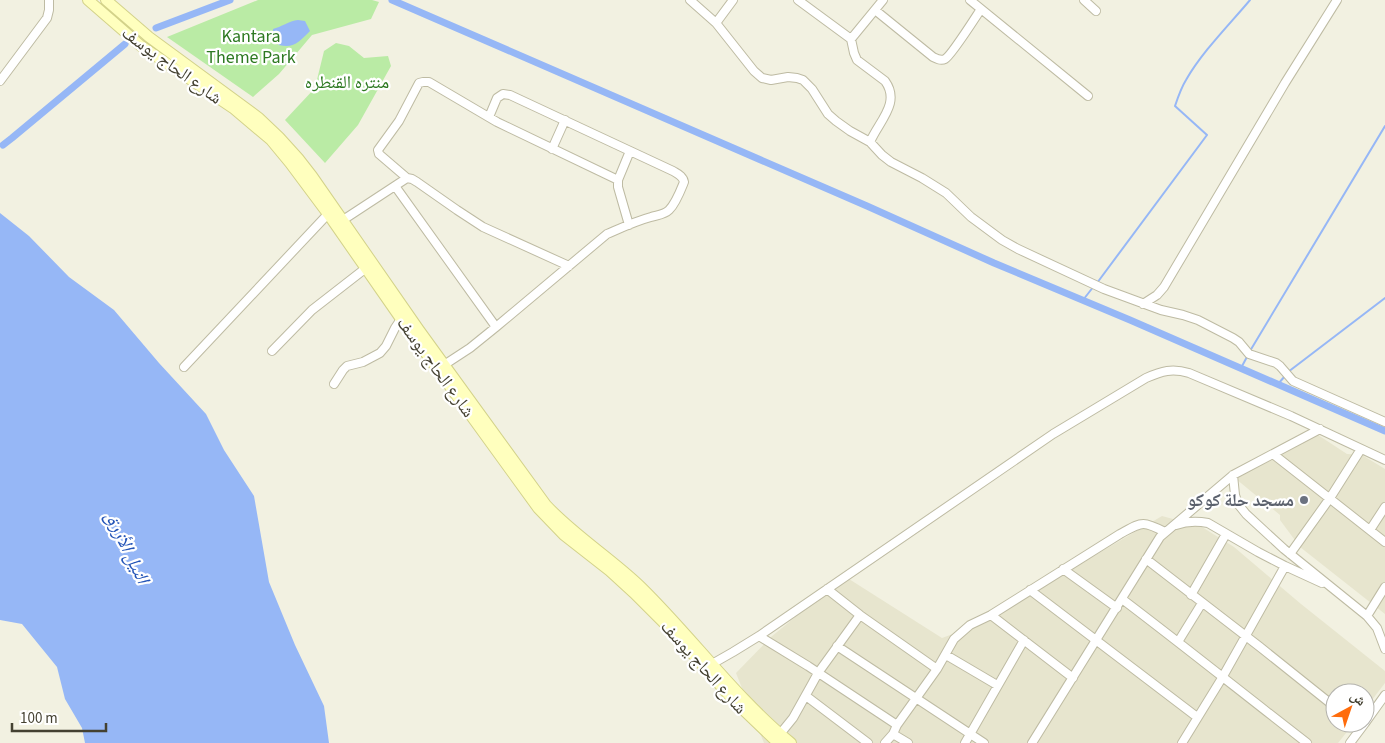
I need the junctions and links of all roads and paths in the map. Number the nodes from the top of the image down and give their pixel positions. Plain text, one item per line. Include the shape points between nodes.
1 (49, 0) edge
2 (88, 0) edge
3 (106, 0) edge
4 (690, 0) edge
5 (733, 0) edge
6 (798, 0) edge
7 (883, 0) edge
8 (970, 0) edge
9 (1084, 0) edge
10 (1337, 0) edge
11 (981, 9) junction
12 (875, 10) junction
13 (1096, 12) dead end
14 (716, 23) junction
15 (851, 39) junction
16 (0, 81) edge
17 (1088, 96) dead end
18 (489, 117) junction
19 (565, 120) junction
20 (870, 142) junction
21 (552, 149) junction
22 (630, 151) junction
23 (407, 178) junction
24 (618, 180) junction
25 (395, 186) junction
26 (328, 214) junction
27 (343, 220) junction
28 (629, 225) junction
29 (569, 266) junction
30 (366, 268) junction
31 (1143, 304) junction
32 (401, 320) junction
33 (496, 327) junction
34 (272, 351) dead end
35 (444, 365) junction
36 (184, 367) dead end
37 (334, 384) dead end
38 (1385, 422) edge
39 (1320, 429) junction
40 (1361, 449) junction
41 (1273, 454) junction
42 (1385, 460) edge
43 (1233, 475) junction
44 (1330, 498) junction
45 (1385, 507) edge
46 (1370, 530) junction
47 (1166, 531) junction
48 (1226, 534) junction
49 (1385, 542) edge
50 (1290, 554) junction
51 (1146, 559) junction
52 (1285, 566) junction
53 (1063, 569) junction
54 (1330, 586) junction
55 (1385, 587) edge
56 (827, 589) junction
57 (1030, 590) junction
58 (1191, 595) junction
59 (1122, 599) junction
60 (1202, 603) junction
61 (1116, 608) junction
62 (860, 615) junction
63 (990, 615) junction
64 (1367, 616) junction
65 (759, 636) junction
66 (1246, 636) junction
67 (1024, 640) junction
68 (1096, 641) junction
69 (1178, 642) junction
70 (837, 646) junction
71 (1385, 649) edge
72 (946, 655) junction
73 (712, 664) junction
74 (937, 669) junction
75 (818, 673) junction
76 (1073, 678) junction
77 (1222, 678) junction
78 (997, 685) junction
79 (1385, 695) edge
80 (806, 696) junction
81 (917, 698) junction
82 (1325, 699) edge
83 (1375, 707) edge
84 (1197, 717) junction
85 (897, 725) junction
86 (893, 734) junction
87 (970, 734) junction
88 (779, 738) edge
89 (791, 743) edge
90 (868, 743) edge
91 (885, 743) edge
92 (908, 743) edge
93 (965, 743) edge
94 (984, 743) edge
95 (1032, 743) edge
96 (1182, 743) edge
97 (1307, 743) edge

1 - 16 street via 47,18
2 - 26 main road, شارع الحاج يوسف via 141,46 233,108 270,140
3 - 27 main road, شارع الحاج يوسف via 149,37 272,130 298,158
4 - 14 street
5 - 14 street
6 - 15 street
7 - 12 street
8 - 11 street
9 - 13 street
10 - 31 street via 1164,287
11 - 12 street via 953,52 940,60 933,58
11 - 17 street
12 - 15 street
14 - 20 street via 762,78 803,80 828,114
15 - 20 street via 855,57 885,81 892,97 890,107
18 - 19 street via 497,98 503,94
18 - 21 street
18 - 23 street via 430,82 419,83 399,121 378,150
19 - 21 street
19 - 22 street
20 - 31 street via 890,162 939,188 981,225 1010,245
21 - 24 street
22 - 24 street
22 - 28 street via 680,175 684,182 668,211
23 - 25 street
23 - 29 street via 483,227
24 - 28 street
25 - 27 street
25 - 33 street
26 - 30 main road, شارع الحاج يوسف
26 - 36 street
27 - 35 main road, شارع الحاج يوسف
28 - 29 street via 607,234
29 - 33 street
30 - 32 main road, شارع الحاج يوسف
30 - 34 street via 312,310
31 - 38 street via 1198,320 1233,338 1249,354 1276,363 1293,381
32 - 37 street via 380,353 347,366
32 - 88 main road, شارع الحاج يوسف via 538,508 564,535 622,581 676,635 734,701
33 - 35 street
35 - 73 main road, شارع الحاج يوسف via 546,505 641,587
39 - 40 street
39 - 41 street
39 - 56 street via 1189,373 1178,370 1161,372 1053,434
40 - 42 street
40 - 44 street
41 - 43 street
41 - 44 street
43 - 47 street
43 - 50 street via 1238,504
44 - 46 street
44 - 50 street
45 - 46 street
46 - 49 street
47 - 48 street via 1179,524 1199,521
47 - 51 street
47 - 53 street via 1150,524 1137,525
48 - 52 street
48 - 58 street
50 - 54 street
51 - 58 street
51 - 59 street
52 - 54 street
52 - 66 street
53 - 57 street
53 - 61 street
54 - 64 street
55 - 64 street
56 - 62 street
56 - 65 street
57 - 63 street
57 - 68 street
58 - 60 street
59 - 61 street
59 - 69 street
60 - 66 street
60 - 69 street
61 - 68 street
62 - 70 street
62 - 74 street
63 - 67 street
63 - 72 street via 962,631
64 - 71 street via 1377,628
65 - 73 street
65 - 75 street
66 - 77 street
66 - 82 street
67 - 76 street
67 - 78 street
68 - 76 street
68 - 84 street
69 - 77 street
70 - 75 street
70 - 81 street
72 - 74 street
72 - 78 street
73 - 88 main road, شارع الحاج يوسف
74 - 81 street
75 - 80 street
75 - 85 street
76 - 95 street
77 - 84 street
77 - 97 street
78 - 87 street
79 - 83 street
80 - 88 street
80 - 90 street
81 - 85 street
81 - 87 street
84 - 96 street
85 - 86 street
86 - 91 street
86 - 92 street
87 - 93 street
87 - 94 street
88 - 89 main road, شارع الحاج يوسف

